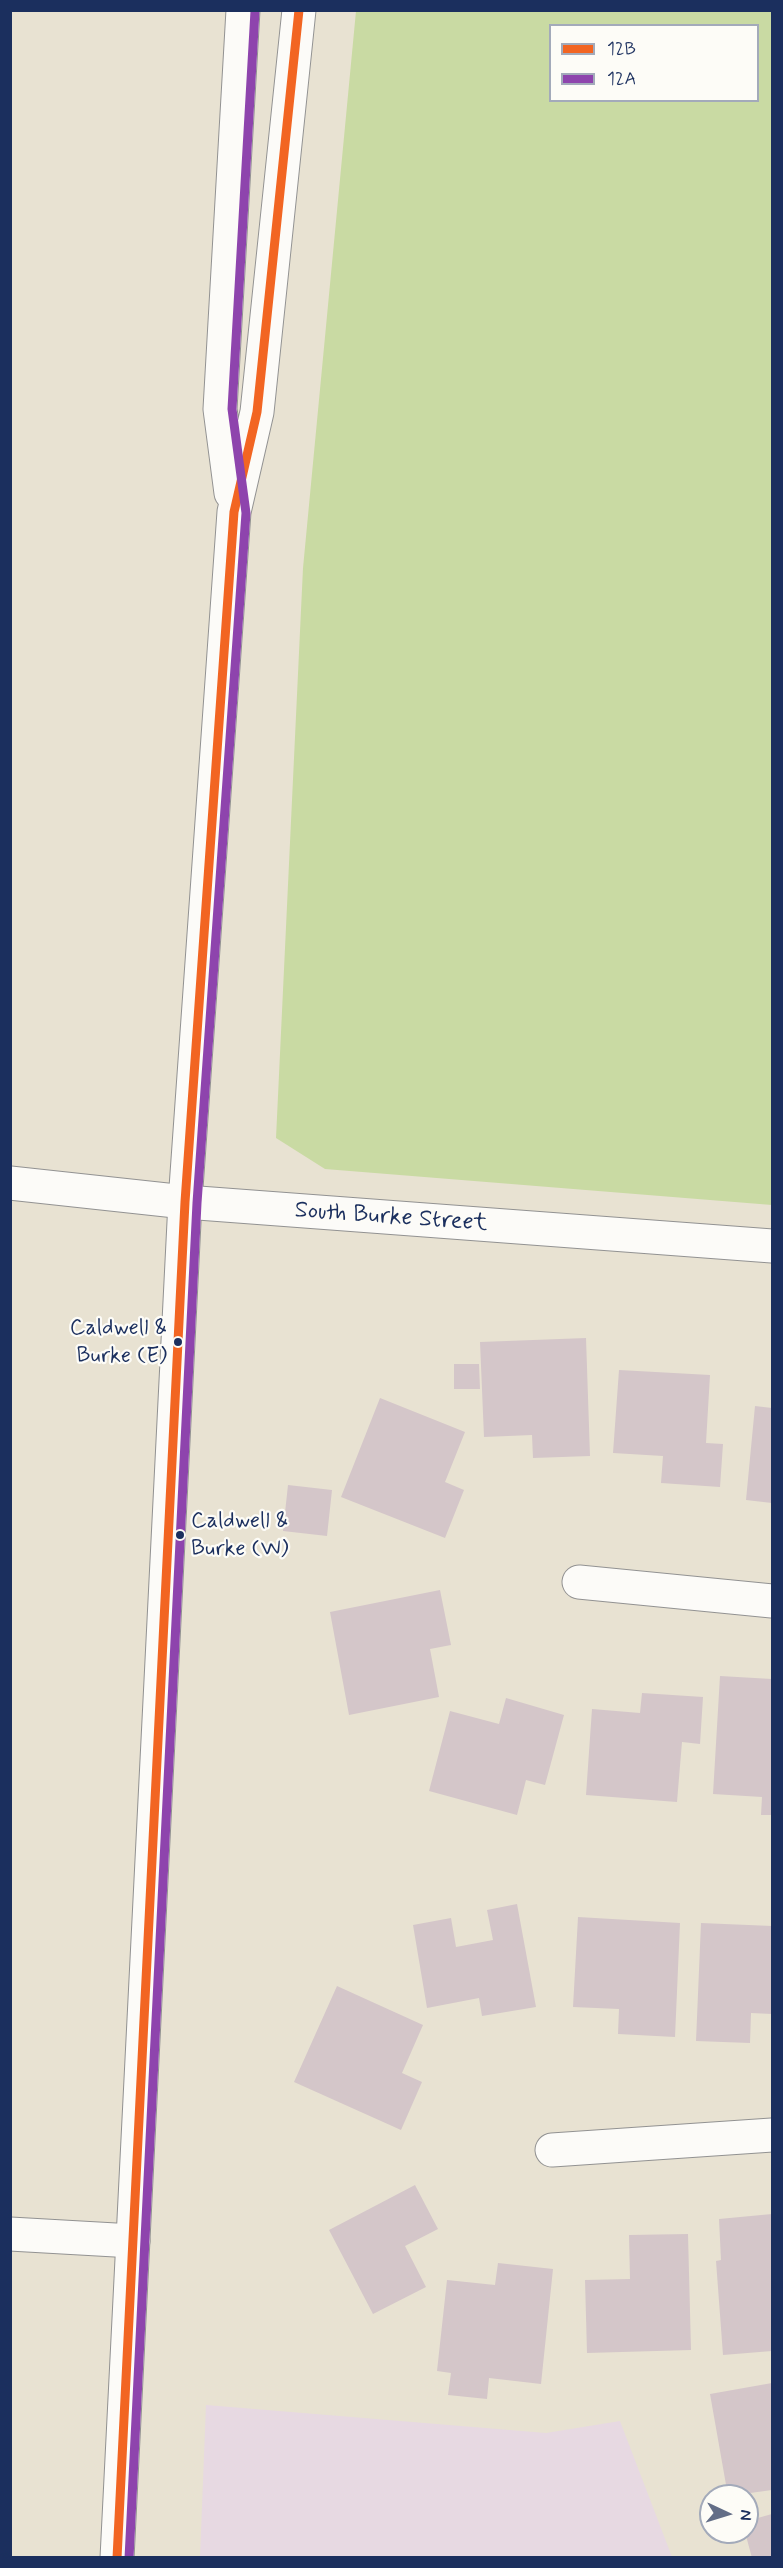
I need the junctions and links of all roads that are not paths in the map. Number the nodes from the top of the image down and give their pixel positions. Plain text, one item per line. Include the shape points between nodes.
1 (243, 10) edge
2 (299, 10) edge
3 (234, 512) junction
4 (10, 1184) edge
5 (185, 1202) junction
6 (772, 1246) edge
7 (579, 1582) dead end
8 (772, 1601) edge
9 (772, 2135) edge
10 (552, 2151) dead end
11 (10, 2234) edge
12 (133, 2241) junction
13 (117, 2558) edge

1 - 3 main road via 220,409
2 - 3 main road via 257,412
3 - 5 main road
4 - 5 main road, South Burke Street
5 - 6 main road, South Burke Street
5 - 12 main road
7 - 8 main road
9 - 10 main road
11 - 12 main road
12 - 13 main road

